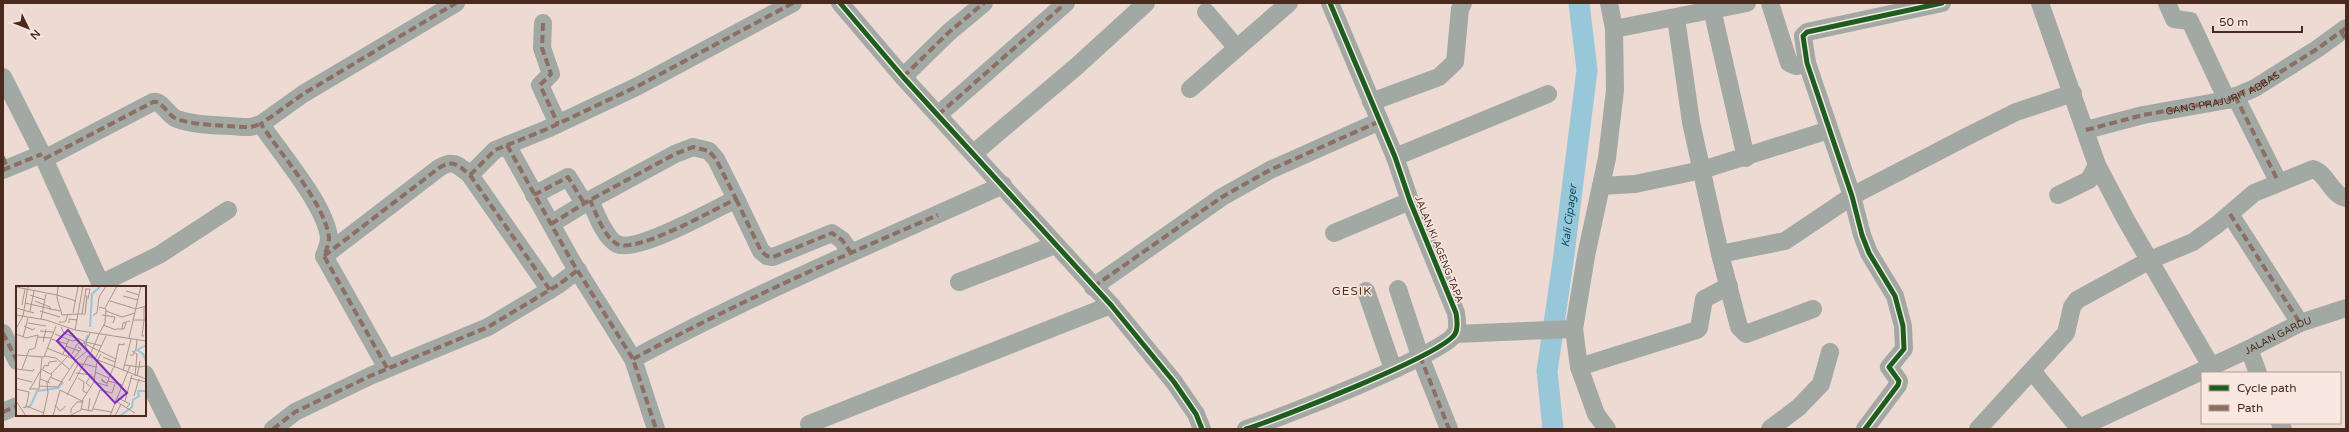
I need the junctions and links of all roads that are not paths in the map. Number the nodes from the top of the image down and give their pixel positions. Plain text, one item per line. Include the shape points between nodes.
1 (456, 3) edge
2 (793, 3) edge
3 (840, 3) edge
4 (984, 3) edge
5 (1146, 3) edge
6 (1289, 3) edge
7 (1330, 3) edge
8 (1463, 3) edge
9 (1608, 3) edge
10 (1747, 3) edge
11 (1770, 3) edge
12 (1942, 3) edge
13 (2040, 3) edge
14 (2167, 3) edge
15 (1061, 5) edge
16 (1206, 6) edge
17 (1894, 8) edge
18 (1712, 9) junction
19 (1676, 18) junction
20 (543, 23) dead end
21 (1614, 29) junction
22 (2344, 33) edge
23 (1236, 47) junction
24 (1807, 62) junction
25 (3, 77) edge
26 (903, 77) junction
27 (1190, 89) dead end
28 (2073, 93) junction
29 (1548, 94) dead end
30 (2231, 98) junction
31 (1371, 102) junction
32 (938, 115) junction
33 (1380, 121) junction
34 (260, 124) junction
35 (558, 124) junction
36 (1829, 130) junction
37 (2086, 130) junction
38 (507, 145) junction
39 (974, 153) junction
40 (43, 156) junction
41 (1395, 157) junction
42 (1746, 158) junction
43 (4, 165) edge
44 (2098, 165) junction
45 (1702, 170) junction
46 (470, 175) junction
47 (2278, 181) junction
48 (1003, 185) junction
49 (1601, 186) junction
50 (534, 195) junction
51 (1852, 196) junction
52 (2058, 196) dead end
53 (2346, 198) edge
54 (736, 199) junction
55 (587, 201) junction
56 (1410, 201) junction
57 (228, 210) dead end
58 (2230, 214) junction
59 (551, 224) junction
60 (1334, 233) dead end
61 (1055, 245) junction
62 (851, 253) junction
63 (1720, 254) junction
64 (324, 256) junction
65 (2150, 260) junction
66 (578, 270) junction
67 (959, 282) dead end
68 (101, 285) edge
69 (1729, 286) junction
70 (1093, 287) junction
71 (1398, 289) dead end
72 (550, 290) junction
73 (1366, 291) dead end
74 (1111, 305) junction
75 (2346, 308) edge
76 (1813, 309) dead end
77 (2300, 322) junction
78 (1571, 329) junction
79 (3, 333) edge
80 (1455, 334) junction
81 (2249, 349) junction
82 (1830, 352) dead end
83 (1420, 356) junction
84 (16, 359) edge
85 (633, 359) junction
86 (2211, 366) junction
87 (1579, 367) junction
88 (387, 368) junction
89 (1393, 369) junction
90 (2032, 371) junction
91 (2258, 372) edge
92 (146, 376) edge
93 (16, 406) edge
94 (3, 412) edge
95 (1278, 423) edge
96 (809, 424) dead end
97 (2078, 428) edge
98 (172, 429) edge
99 (273, 429) edge
100 (656, 429) edge
101 (1202, 429) edge
102 (1246, 429) edge
103 (1449, 429) edge
104 (1608, 429) edge
105 (1770, 429) edge
106 (1865, 429) edge
107 (1978, 429) edge

1 - 34 street via 303,94
2 - 35 street via 638,86
3 - 26 street
4 - 26 street via 948,33
5 - 39 street via 1077,66
6 - 23 street
7 - 31 street, JALAN KI AGENG TAPA
8 - 31 street via 1460,9 1455,62 1448,70 1439,77
9 - 21 street
10 - 18 street
11 - 24 street via 1789,63 1796,66
12 - 17 street
13 - 28 street
14 - 30 street via 2174,19 2190,21
15 - 32 street
16 - 23 street
17 - 24 street via 1807,32 1804,36
18 - 19 street
18 - 42 street
19 - 21 street
19 - 45 street via 1691,122
20 - 35 street via 542,48 551,74 540,85
21 - 49 street via 1615,90
22 - 30 street, GANG PRAJURIT ABBAS via 2255,88
23 - 27 street
24 - 36 street
25 - 40 street
26 - 32 street
28 - 37 street
28 - 51 street via 1995,122
29 - 41 street
30 - 37 street, GANG PRAJURIT ABBAS via 2143,115
30 - 47 street
31 - 33 street, JALAN KI AGENG TAPA
32 - 39 street
33 - 41 street, JALAN KI AGENG TAPA
33 - 70 street via 1270,170 1222,197
34 - 40 street via 243,127 183,121 171,116 157,101
34 - 64 street via 290,163 321,214 329,238
35 - 38 street
36 - 42 street
36 - 51 street
37 - 44 street
38 - 46 street via 490,153
38 - 50 street
39 - 48 street
40 - 43 street
40 - 68 street
41 - 56 street, JALAN KI AGENG TAPA
42 - 45 street
44 - 52 street via 2089,180
44 - 65 street
45 - 49 street via 1635,184
45 - 63 street
46 - 64 street via 455,163 447,163
46 - 72 street
47 - 53 street via 2313,169 2319,171 2338,195
47 - 58 street via 2254,193
48 - 61 street
48 - 62 street
49 - 78 street
50 - 55 street via 568,178
50 - 59 street
51 - 63 street via 1785,241
51 - 106 street via 1869,253 1895,296 1905,345 1889,367 1899,381 1898,385
54 - 55 street via 646,243 623,246 611,240
54 - 55 street via 716,159 709,151 694,147 675,154
54 - 62 street via 761,251 767,256 773,257 832,233 842,240
55 - 59 street
56 - 60 street
56 - 80 street, JALAN KI AGENG TAPA via 1456,313
57 - 68 street via 159,255
58 - 65 street via 2193,242
58 - 77 street
59 - 66 street
61 - 67 street
61 - 70 street
62 - 85 street via 685,330
63 - 69 street
64 - 88 street
65 - 86 street
65 - 90 street via 2073,303 2069,330
66 - 72 street
66 - 85 street
69 - 76 street via 1744,333
69 - 87 street via 1704,298 1697,330
70 - 74 street
71 - 83 street
72 - 88 street via 488,327
73 - 89 street
74 - 96 street
74 - 101 street via 1171,378 1196,414
75 - 77 street, JALAN GARDU
77 - 81 street, JALAN GARDU
78 - 80 street
78 - 87 street
79 - 84 street
80 - 83 street via 1444,345
81 - 86 street, JALAN GARDU
81 - 91 street
82 - 105 street via 1821,384 1799,407
83 - 89 street
83 - 103 street
85 - 100 street
86 - 97 street, JALAN GARDU
87 - 104 street via 1596,414
88 - 99 street via 295,412
89 - 95 street
90 - 97 street
90 - 107 street
92 - 98 street
93 - 94 street
95 - 102 street

